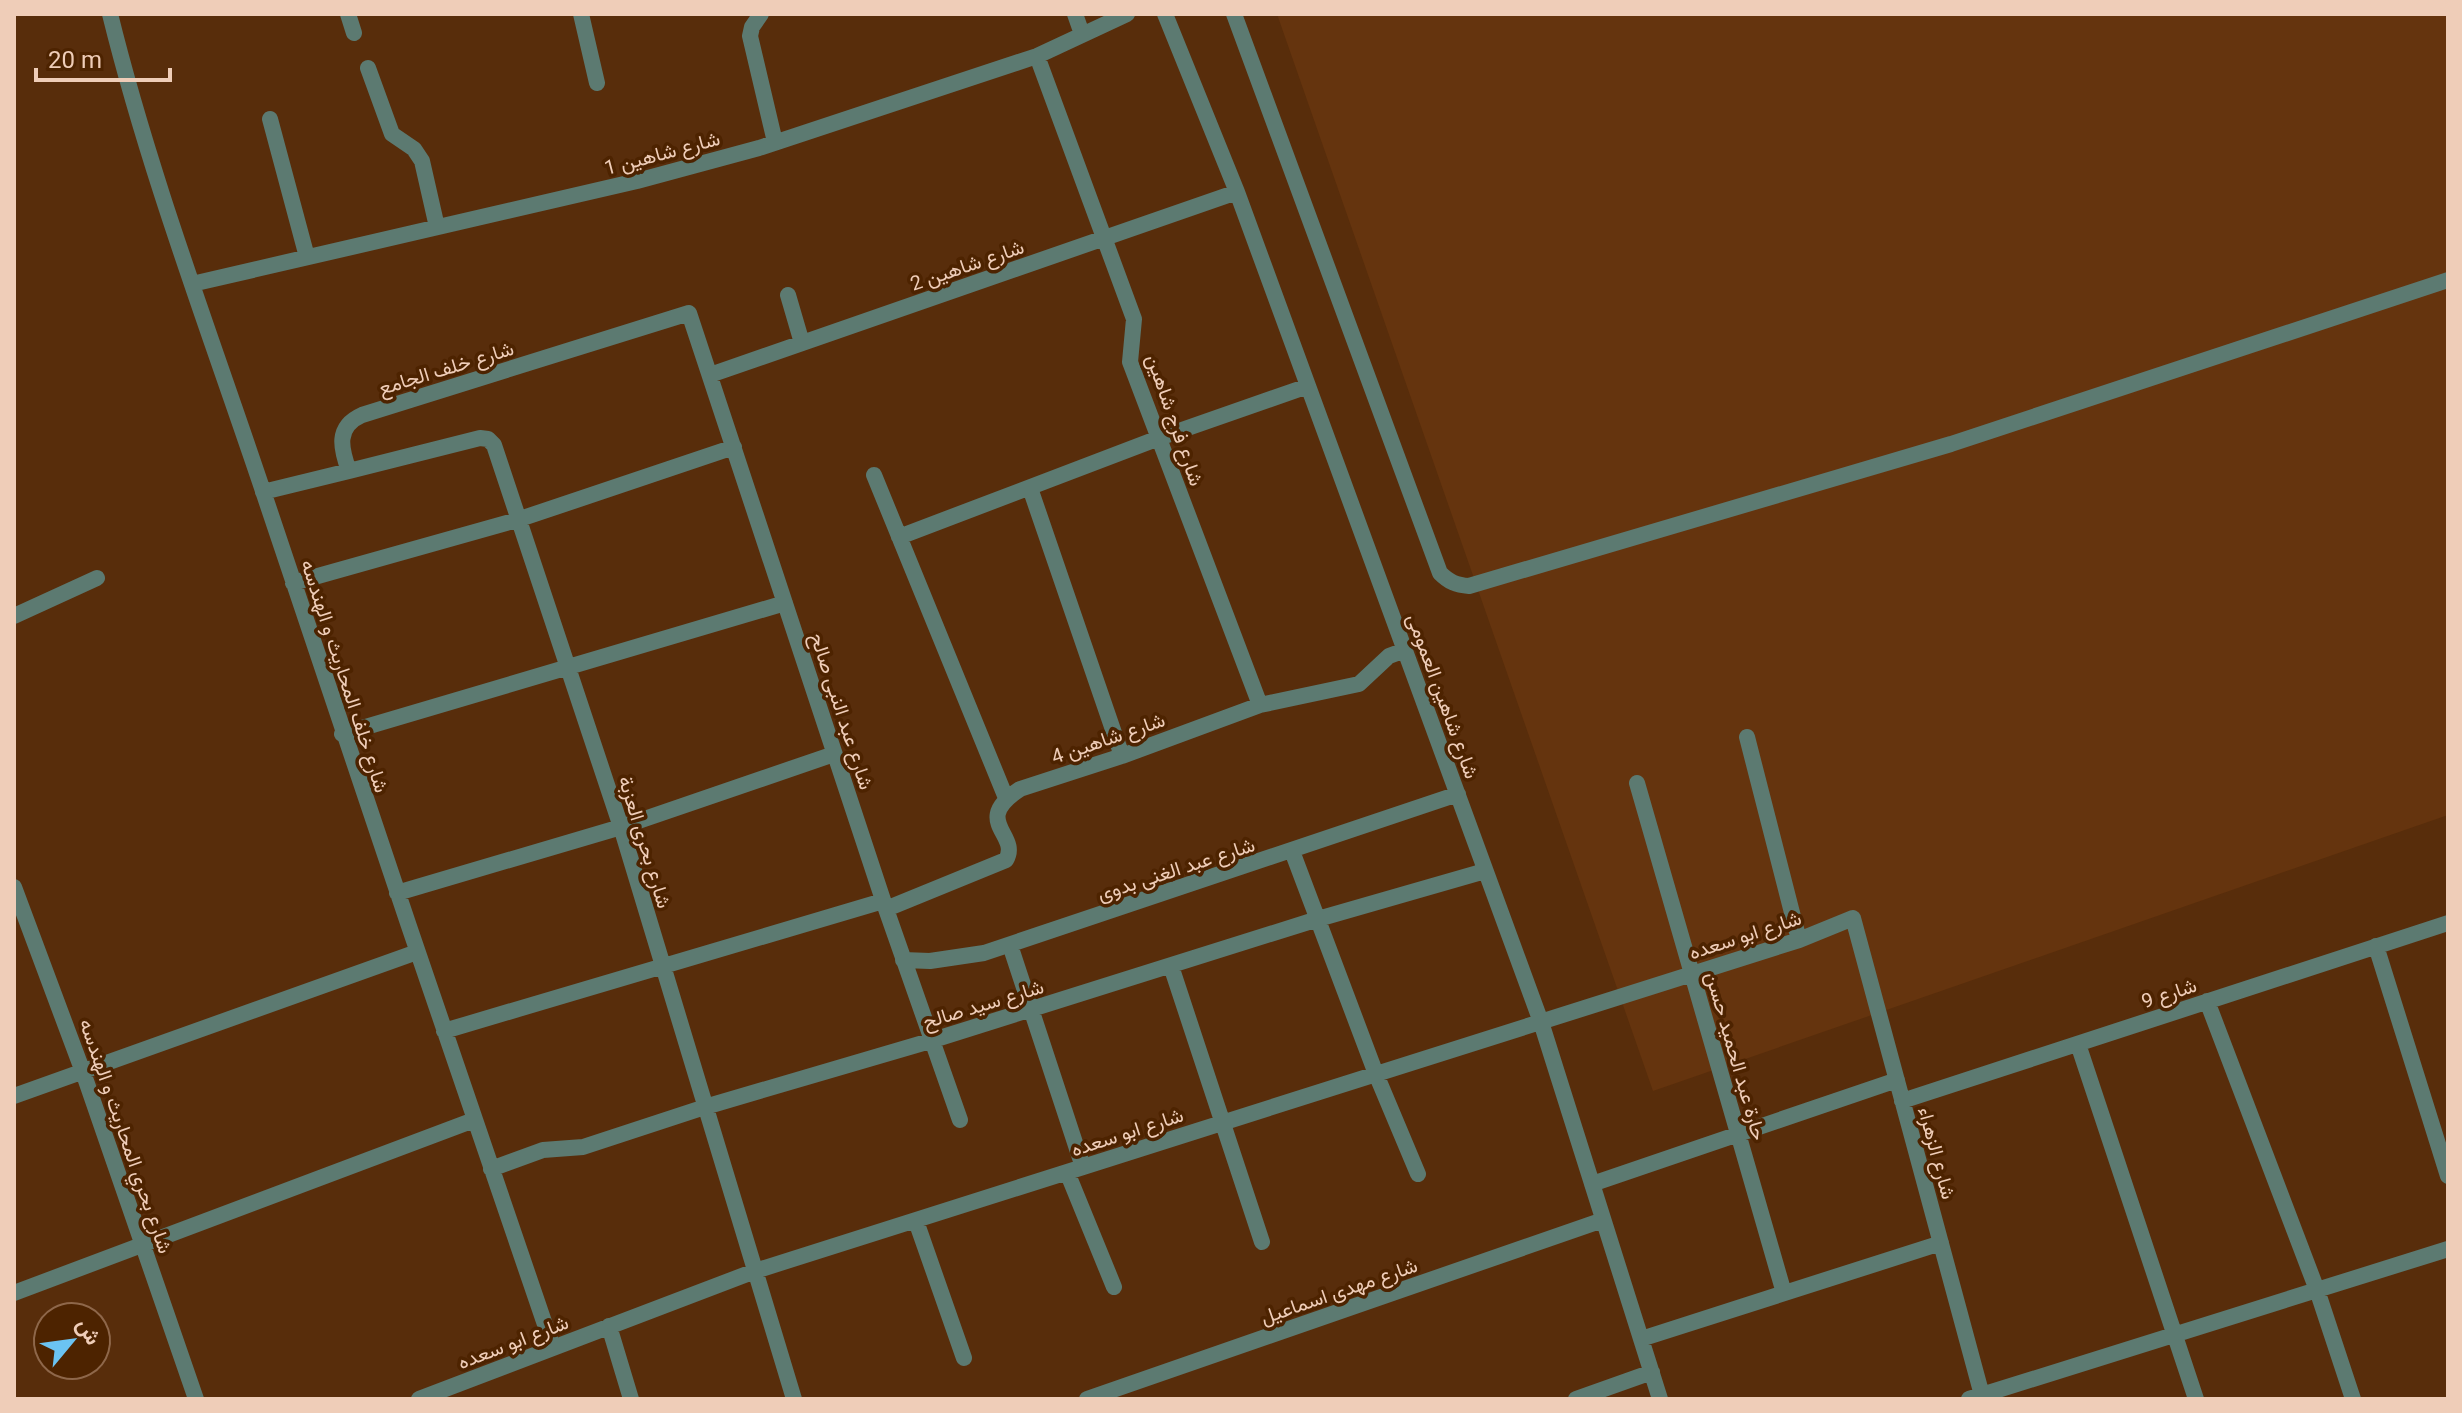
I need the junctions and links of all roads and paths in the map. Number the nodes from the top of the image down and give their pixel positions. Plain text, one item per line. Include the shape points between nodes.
1 (110, 14) edge
2 (348, 14) edge
3 (581, 14) edge
4 (761, 14) edge
5 (1075, 14) edge
6 (1127, 14) edge
7 (1165, 14) edge
8 (1234, 14) edge
9 (354, 33) dead end
10 (1082, 34) junction
11 (1037, 56) junction
12 (368, 68) dead end
13 (597, 83) dead end
14 (270, 119) dead end
15 (775, 142) junction
16 (1237, 192) junction
17 (437, 227) junction
18 (1106, 238) junction
19 (307, 257) junction
20 (2448, 280) edge
21 (192, 284) junction
22 (788, 295) dead end
23 (689, 313) joint
24 (802, 343) junction
25 (710, 375) junction
26 (1308, 386) junction
27 (1159, 438) junction
28 (734, 447) junction
29 (349, 471) junction
30 (874, 475) dead end
31 (1030, 488) junction
32 (263, 492) junction
33 (517, 520) junction
34 (899, 537) junction
35 (97, 578) dead end
36 (293, 583) junction
37 (785, 603) junction
38 (14, 616) edge
39 (1405, 650) junction
40 (567, 667) junction
41 (1260, 705) junction
42 (342, 734) junction
43 (1747, 737) dead end
44 (834, 754) junction
45 (1122, 756) junction
46 (1637, 783) dead end
47 (1458, 794) junction
48 (1006, 798) junction
49 (621, 827) junction
50 (1292, 851) junction
51 (1485, 871) junction
52 (14, 887) edge
53 (397, 893) junction
54 (885, 905) junction
55 (1853, 918) joint
56 (1318, 919) junction
57 (2448, 923) edge
58 (1799, 940) junction
59 (1010, 945) junction
60 (2376, 946) junction
61 (417, 952) junction
62 (903, 960) junction
63 (662, 966) junction
64 (1171, 966) junction
65 (1692, 973) junction
66 (2207, 1001) junction
67 (1032, 1010) junction
68 (1541, 1022) junction
69 (444, 1031) junction
70 (930, 1041) junction
71 (2078, 1044) junction
72 (83, 1072) junction
73 (1376, 1074) junction
74 (1897, 1080) junction
75 (14, 1096) edge
76 (1902, 1101) junction
77 (705, 1107) junction
78 (474, 1120) junction
79 (960, 1120) dead end
80 (1224, 1122) junction
81 (1738, 1135) junction
82 (491, 1169) junction
83 (1075, 1170) junction
84 (1418, 1174) dead end
85 (2448, 1176) edge
86 (1592, 1184) junction
87 (1603, 1220) junction
88 (916, 1221) junction
89 (1262, 1242) dead end
90 (1941, 1243) junction
91 (143, 1245) junction
92 (2448, 1249) edge
93 (755, 1271) junction
94 (1114, 1287) dead end
95 (2317, 1290) junction
96 (14, 1293) edge
97 (1784, 1293) junction
98 (609, 1326) junction
99 (2176, 1334) junction
100 (1641, 1339) junction
101 (553, 1348) junction
102 (964, 1358) dead end
103 (1652, 1372) junction
104 (443, 1395) edge
105 (1978, 1398) edge
106 (196, 1399) edge
107 (419, 1399) edge
108 (631, 1399) edge
109 (794, 1399) edge
110 (1087, 1399) edge
111 (1576, 1399) edge
112 (1660, 1399) edge
113 (2196, 1399) edge
114 (2353, 1399) edge

1 - 21 street, شارع خلف المحاريث و الهندسه
2 - 9 street
3 - 13 street
4 - 15 street via 750,36
5 - 10 street
6 - 10 street, شارع شاهين 1
7 - 16 street, شارع شاهين العمومى
8 - 20 street via 1436,563 1448,581 1458,585 1951,444
10 - 11 street, شارع شاهين 1
11 - 15 street, شارع شاهين 1
11 - 18 street, شارع فرج شاهين
12 - 17 street via 392,134 422,161
14 - 19 street
15 - 17 street, شارع شاهين 1 via 637,181
16 - 18 street, شارع شاهين 2
16 - 26 street, شارع شاهين العمومى
17 - 19 street, شارع شاهين 1
18 - 24 street, شارع شاهين 2
18 - 27 street, شارع فرج شاهين via 1134,319 1130,362
19 - 21 street, شارع شاهين 1
21 - 32 street, شارع خلف المحاريث و الهندسه
22 - 24 street
23 - 25 street, شارع عبد النبى صالح
23 - 29 street, شارع خلف الجامع via 355,419 341,439
24 - 25 street, شارع شاهين 2
25 - 28 street, شارع عبد النبى صالح
26 - 27 street
26 - 39 street, شارع شاهين العمومى
27 - 31 street
27 - 41 street, شارع فرج شاهين
28 - 33 street
28 - 37 street, شارع عبد النبى صالح
29 - 32 street
29 - 33 street, شارع بحرى العزبة via 488,439 499,456
30 - 34 street
31 - 34 street
31 - 45 street
32 - 36 street, شارع خلف المحاريث و الهندسه
33 - 36 street
33 - 40 street, شارع بحرى العزبة
34 - 48 street
35 - 38 street
36 - 42 street, شارع خلف المحاريث و الهندسه
37 - 40 street
37 - 44 street, شارع عبد النبى صالح
39 - 41 street, شارع شاهين 4 via 1386,658 1359,684
39 - 47 street, شارع شاهين العمومى
40 - 42 street
40 - 49 street, شارع بحرى العزبة
41 - 45 street, شارع شاهين 4
42 - 53 street, شارع خلف المحاريث و الهندسه
43 - 58 street
44 - 49 street
44 - 54 street, شارع عبد النبى صالح
45 - 48 street, شارع شاهين 4
46 - 65 street, حارة عبد الحميد حسن
47 - 50 street, شارع عبد الغنى بدوى
47 - 51 street, شارع شاهين العمومى
48 - 54 street via 997,821 1009,848 1006,860
49 - 53 street
49 - 63 street, شارع بحرى العزبة
50 - 56 street
50 - 59 street, شارع عبد الغنى بدوى
51 - 56 street, شارع سيد صالح
51 - 68 street, شارع شاهين العمومى
52 - 72 street, شارع بحري المحاريث و الهندسه
53 - 61 street, شارع خلف المحاريث و الهندسه
54 - 62 street, شارع عبد النبى صالح
54 - 63 street
55 - 58 street, شارع ابو سعده
55 - 74 street, شارع الزهراء
56 - 64 street, شارع سيد صالح
56 - 73 street
57 - 60 street, شارع 9
58 - 65 street, شارع ابو سعده
59 - 62 street, شارع عبد الغنى بدوى via 958,958
59 - 67 street
60 - 66 street, شارع 9
60 - 85 street
61 - 69 street, شارع خلف المحاريث و الهندسه
61 - 72 street
62 - 70 street, شارع عبد النبى صالح
63 - 69 street
63 - 77 street, شارع بحرى العزبة
64 - 67 street, شارع سيد صالح
64 - 80 street
65 - 68 street, شارع ابو سعده
65 - 81 street, حارة عبد الحميد حسن
66 - 71 street, شارع 9
66 - 95 street
67 - 70 street, شارع سيد صالح
67 - 83 street
68 - 73 street, شارع ابو سعده
68 - 86 street, شارع شاهين العمومى
69 - 78 street, شارع خلف المحاريث و الهندسه
70 - 77 street, شارع سيد صالح
70 - 79 street, شارع عبد النبى صالح
71 - 76 street, شارع 9
71 - 99 street
72 - 75 street
72 - 91 street, شارع بحري المحاريث و الهندسه
73 - 80 street, شارع ابو سعده
73 - 84 street
74 - 76 street, شارع الزهراء
74 - 81 street
76 - 90 street, شارع الزهراء
77 - 82 street, شارع سيد صالح via 583,1147 528,1155
77 - 93 street, شارع بحرى العزبة
78 - 82 street, شارع خلف المحاريث و الهندسه
78 - 91 street
80 - 83 street, شارع ابو سعده
80 - 89 street
81 - 86 street
81 - 97 street, حارة عبد الحميد حسن
82 - 101 street, شارع خلف المحاريث و الهندسه
83 - 88 street, شارع ابو سعده
83 - 94 street
86 - 87 street, شارع شاهين العمومى
87 - 100 street, شارع شاهين العمومى
87 - 110 street, شارع مهدى اسماعيل
88 - 93 street, شارع ابو سعده
88 - 102 street
90 - 97 street
90 - 105 street, شارع الزهراء
91 - 96 street
91 - 106 street, شارع بحري المحاريث و الهندسه
92 - 95 street
93 - 98 street, شارع ابو سعده
93 - 109 street, شارع بحرى العزبة
95 - 99 street
95 - 114 street
97 - 100 street
98 - 101 street, شارع ابو سعده
98 - 108 street
99 - 105 street
99 - 113 street
100 - 103 street, شارع شاهين العمومى
101 - 104 street, شارع ابو سعده
103 - 111 street
103 - 112 street, شارع شاهين العمومى
104 - 107 street, شارع ابو سعده

